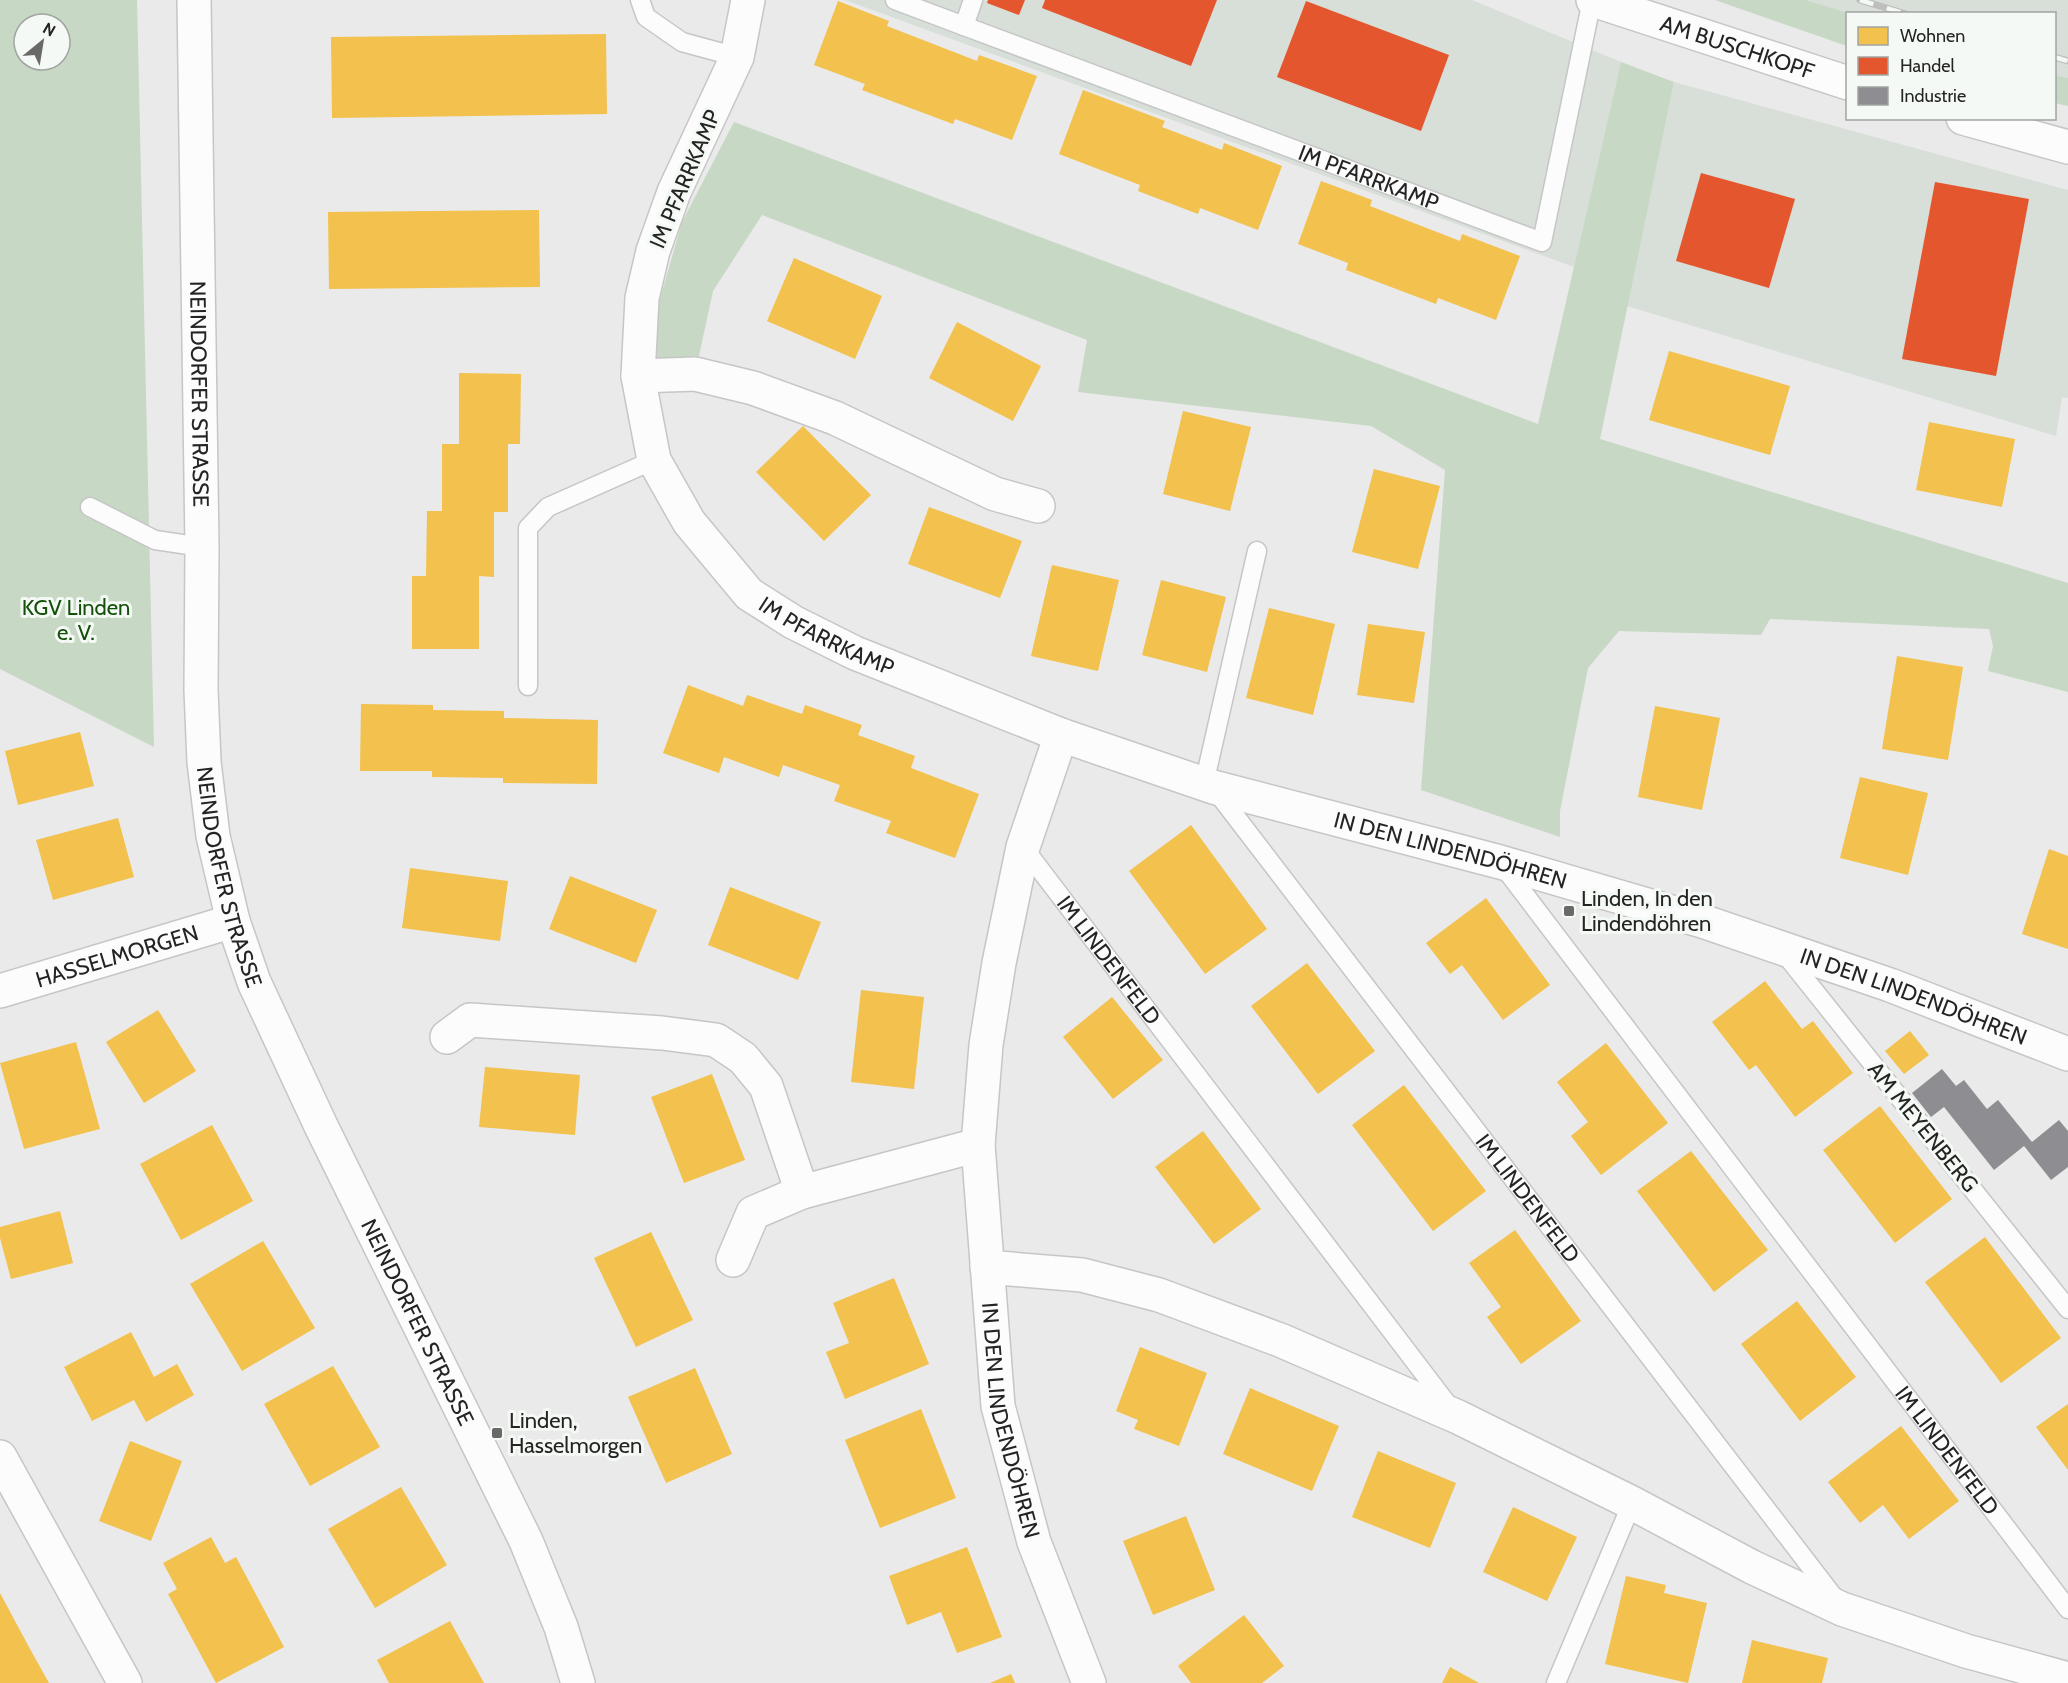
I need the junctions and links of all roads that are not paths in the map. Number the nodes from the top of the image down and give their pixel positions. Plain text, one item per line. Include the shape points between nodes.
1 (194, 0) edge
2 (640, 0) edge
3 (748, 0) edge
4 (895, 0) edge
5 (973, 0) edge
6 (1592, 0) edge
7 (964, 26) junction
8 (737, 57) junction
9 (1846, 82) edge
10 (1970, 120) edge
11 (2068, 147) edge
12 (638, 376) junction
13 (654, 460) junction
14 (1038, 506) dead end
15 (90, 507) dead end
16 (202, 548) junction
17 (1257, 551) dead end
18 (528, 686) dead end
19 (1060, 735) junction
20 (1209, 785) junction
21 (1023, 847) junction
22 (1500, 862) junction
23 (233, 921) junction
24 (1778, 946) junction
25 (0, 991) edge
26 (447, 1037) dead end
27 (2068, 1054) edge
28 (978, 1145) junction
29 (802, 1192) junction
30 (733, 1260) dead end
31 (987, 1267) junction
32 (2068, 1309) edge
33 (1458, 1417) junction
34 (0, 1457) edge
35 (1632, 1503) junction
36 (1842, 1609) junction
37 (2068, 1609) edge
38 (2068, 1679) edge
39 (125, 1683) edge
40 (578, 1683) edge
41 (1089, 1683) edge
42 (1556, 1683) edge

1 - 16 street, NEINDORFER STRASSE
2 - 8 lane via 646,17 682,42
3 - 8 street, IM PFARRKAMP
4 - 7 lane, IM PFARRKAMP
5 - 7 lane
6 - 7 lane, IM PFARRKAMP via 1542,242
6 - 9 street, AM BUSCHKOPF
8 - 12 street, IM PFARRKAMP via 674,192 653,251 642,298
10 - 11 street
12 - 13 street, IM PFARRKAMP
12 - 14 street via 695,374 753,388 835,418 996,494
13 - 18 lane via 548,507 528,528
13 - 19 street, IM PFARRKAMP via 689,522 749,594 793,622 855,653
15 - 16 lane via 155,540
16 - 23 street, NEINDORFER STRASSE via 204,762 213,836
17 - 20 lane
19 - 20 street, IN DEN LINDENDÖHREN
19 - 21 street, IN DEN LINDENDÖHREN
20 - 22 street, IN DEN LINDENDÖHREN
20 - 36 lane, IM LINDENFELD
21 - 28 street, IN DEN LINDENDÖHREN via 986,1045
21 - 33 lane, IM LINDENFELD
22 - 24 street, IN DEN LINDENDÖHREN
22 - 37 lane, IM LINDENFELD
23 - 25 street, HASSELMORGEN
23 - 40 street, NEINDORFER STRASSE via 254,982 311,1106 526,1541 561,1627
24 - 27 street, IN DEN LINDENDÖHREN
24 - 32 lane, AM MEYENBERG
26 - 29 street via 470,1020 716,1040 744,1058 766,1086
28 - 29 street
28 - 31 street, IN DEN LINDENDÖHREN
29 - 30 street via 753,1213
31 - 33 street, IM LINDENFELD via 1082,1275 1159,1295 1280,1340
31 - 41 street, IN DEN LINDENDÖHREN via 998,1406 1034,1542
33 - 35 street, IM LINDENFELD
34 - 39 street
35 - 36 street, IM LINDENFELD via 1752,1567
35 - 42 lane
36 - 38 street, IM LINDENFELD via 1966,1651

